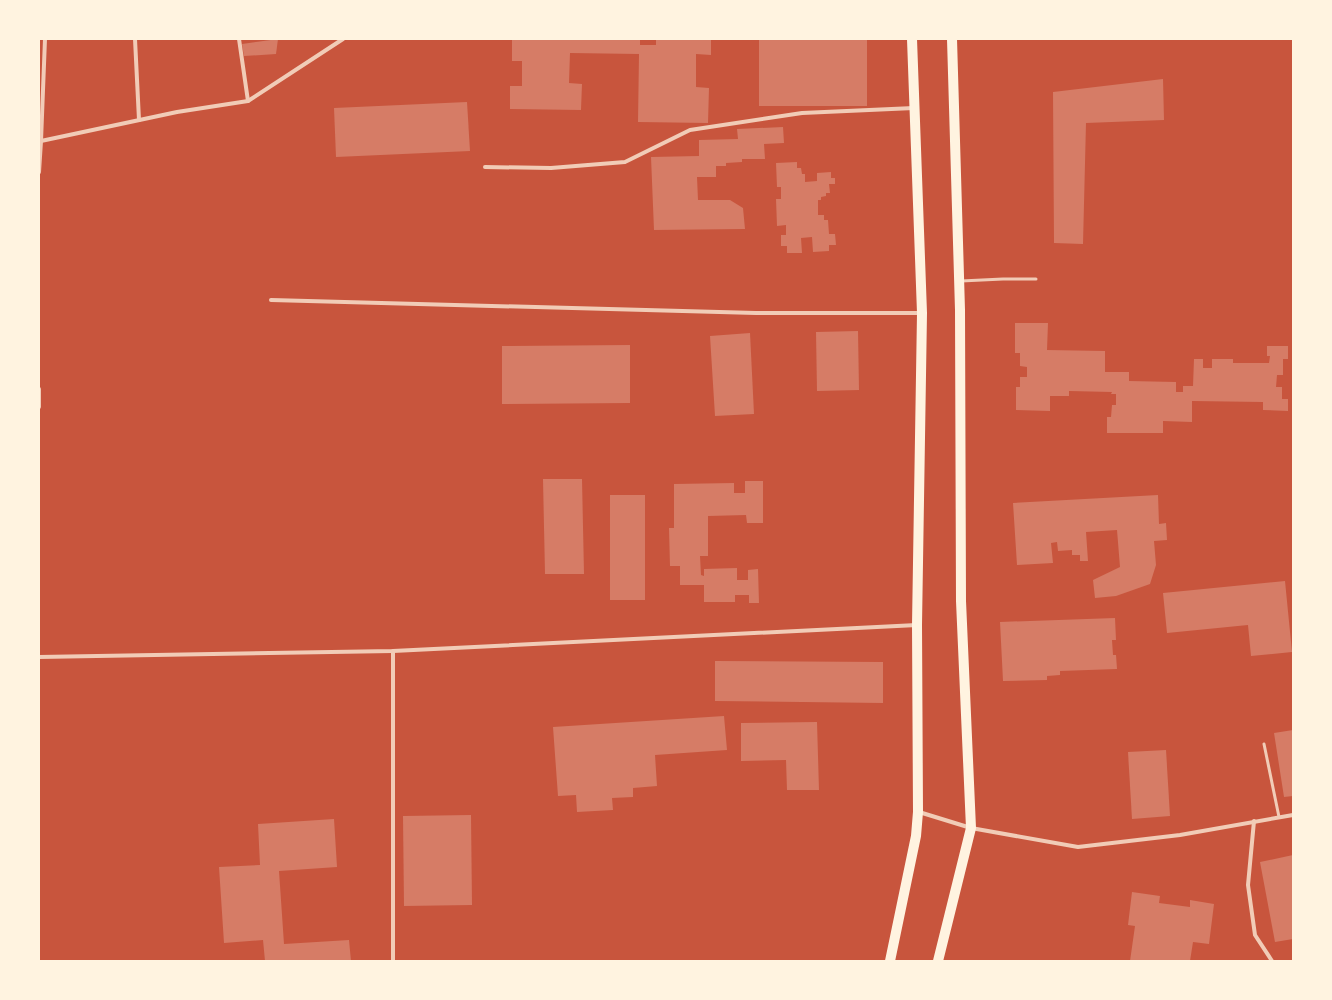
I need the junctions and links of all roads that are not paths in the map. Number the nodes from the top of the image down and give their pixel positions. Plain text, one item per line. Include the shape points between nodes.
1 (45, 39) edge
2 (135, 39) edge
3 (239, 39) edge
4 (343, 39) edge
5 (912, 39) edge
6 (952, 39) edge
7 (248, 101) junction
8 (915, 108) junction
9 (139, 120) junction
10 (41, 141) junction
11 (485, 167) dead end
12 (39, 172) edge
13 (1036, 279) dead end
14 (959, 281) junction
15 (271, 300) dead end
16 (922, 313) junction
17 (39, 390) edge
18 (39, 407) edge
19 (918, 625) junction
20 (394, 652) junction
21 (39, 657) edge
22 (1264, 744) dead end
23 (918, 812) junction
24 (1293, 816) edge
25 (1279, 817) junction
26 (1254, 821) junction
27 (971, 828) junction
28 (393, 961) edge
29 (890, 961) edge
30 (938, 961) edge
31 (1272, 961) edge

1 - 10 street
2 - 9 street
3 - 7 street
4 - 7 street
5 - 8 main road
6 - 14 main road
7 - 9 street
8 - 11 street via 802,114 690,130 626,162 551,168
8 - 16 main road
9 - 10 street
10 - 12 street
13 - 14 lane
14 - 27 main road via 961,601
15 - 16 street via 756,313
16 - 19 main road
17 - 18 street
19 - 20 street
19 - 23 main road
20 - 21 street
20 - 28 street
22 - 25 lane
23 - 27 street
23 - 29 main road via 916,836
24 - 25 street
25 - 26 street
26 - 27 street via 1180,835 1078,847
26 - 31 street via 1248,885 1255,935
27 - 30 main road

